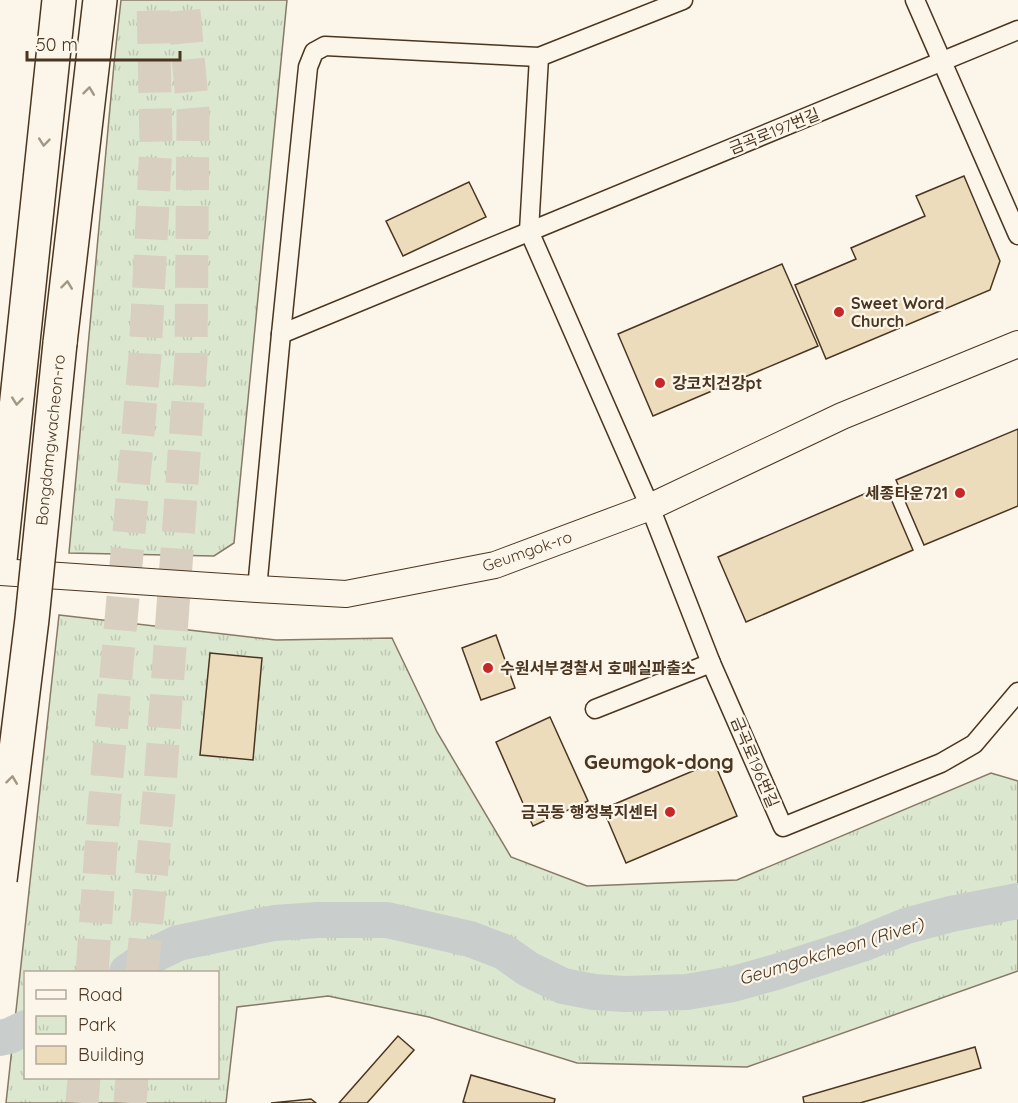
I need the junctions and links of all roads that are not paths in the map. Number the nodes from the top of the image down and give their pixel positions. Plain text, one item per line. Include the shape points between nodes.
1 (59, 0) edge
2 (100, 0) edge
3 (683, 0) edge
4 (915, 0) edge
5 (1018, 30) edge
6 (539, 57) junction
7 (943, 62) junction
8 (529, 231) junction
9 (1018, 235) edge
10 (281, 334) junction
11 (1018, 344) edge
12 (650, 507) junction
13 (0, 560) edge
14 (0, 572) edge
15 (257, 590) junction
16 (711, 663) junction
17 (1018, 692) edge
18 (595, 709) dead end
19 (0, 880) edge

1 -> 13 highway
19 -> 2 highway, Bongdamgwacheon-ro, bridge
3 - 6 street
4 - 7 street
5 - 7 street, 금곡로197번길
6 - 8 street
6 - 10 street via 325,46 314,52 308,67
7 - 8 street, 금곡로197번길
7 - 9 street
8 - 10 street, 금곡로197번길
8 - 12 street
10 - 15 street
11 - 12 main road, Geumgok-ro via 842,416
12 - 15 main road, Geumgok-ro via 495,565 346,594
12 - 16 street, 금곡로196번길
14 - 15 main road, Geumgok-ro
16 - 17 street, 금곡로196번길 via 783,827 941,763 974,744
16 - 18 street

